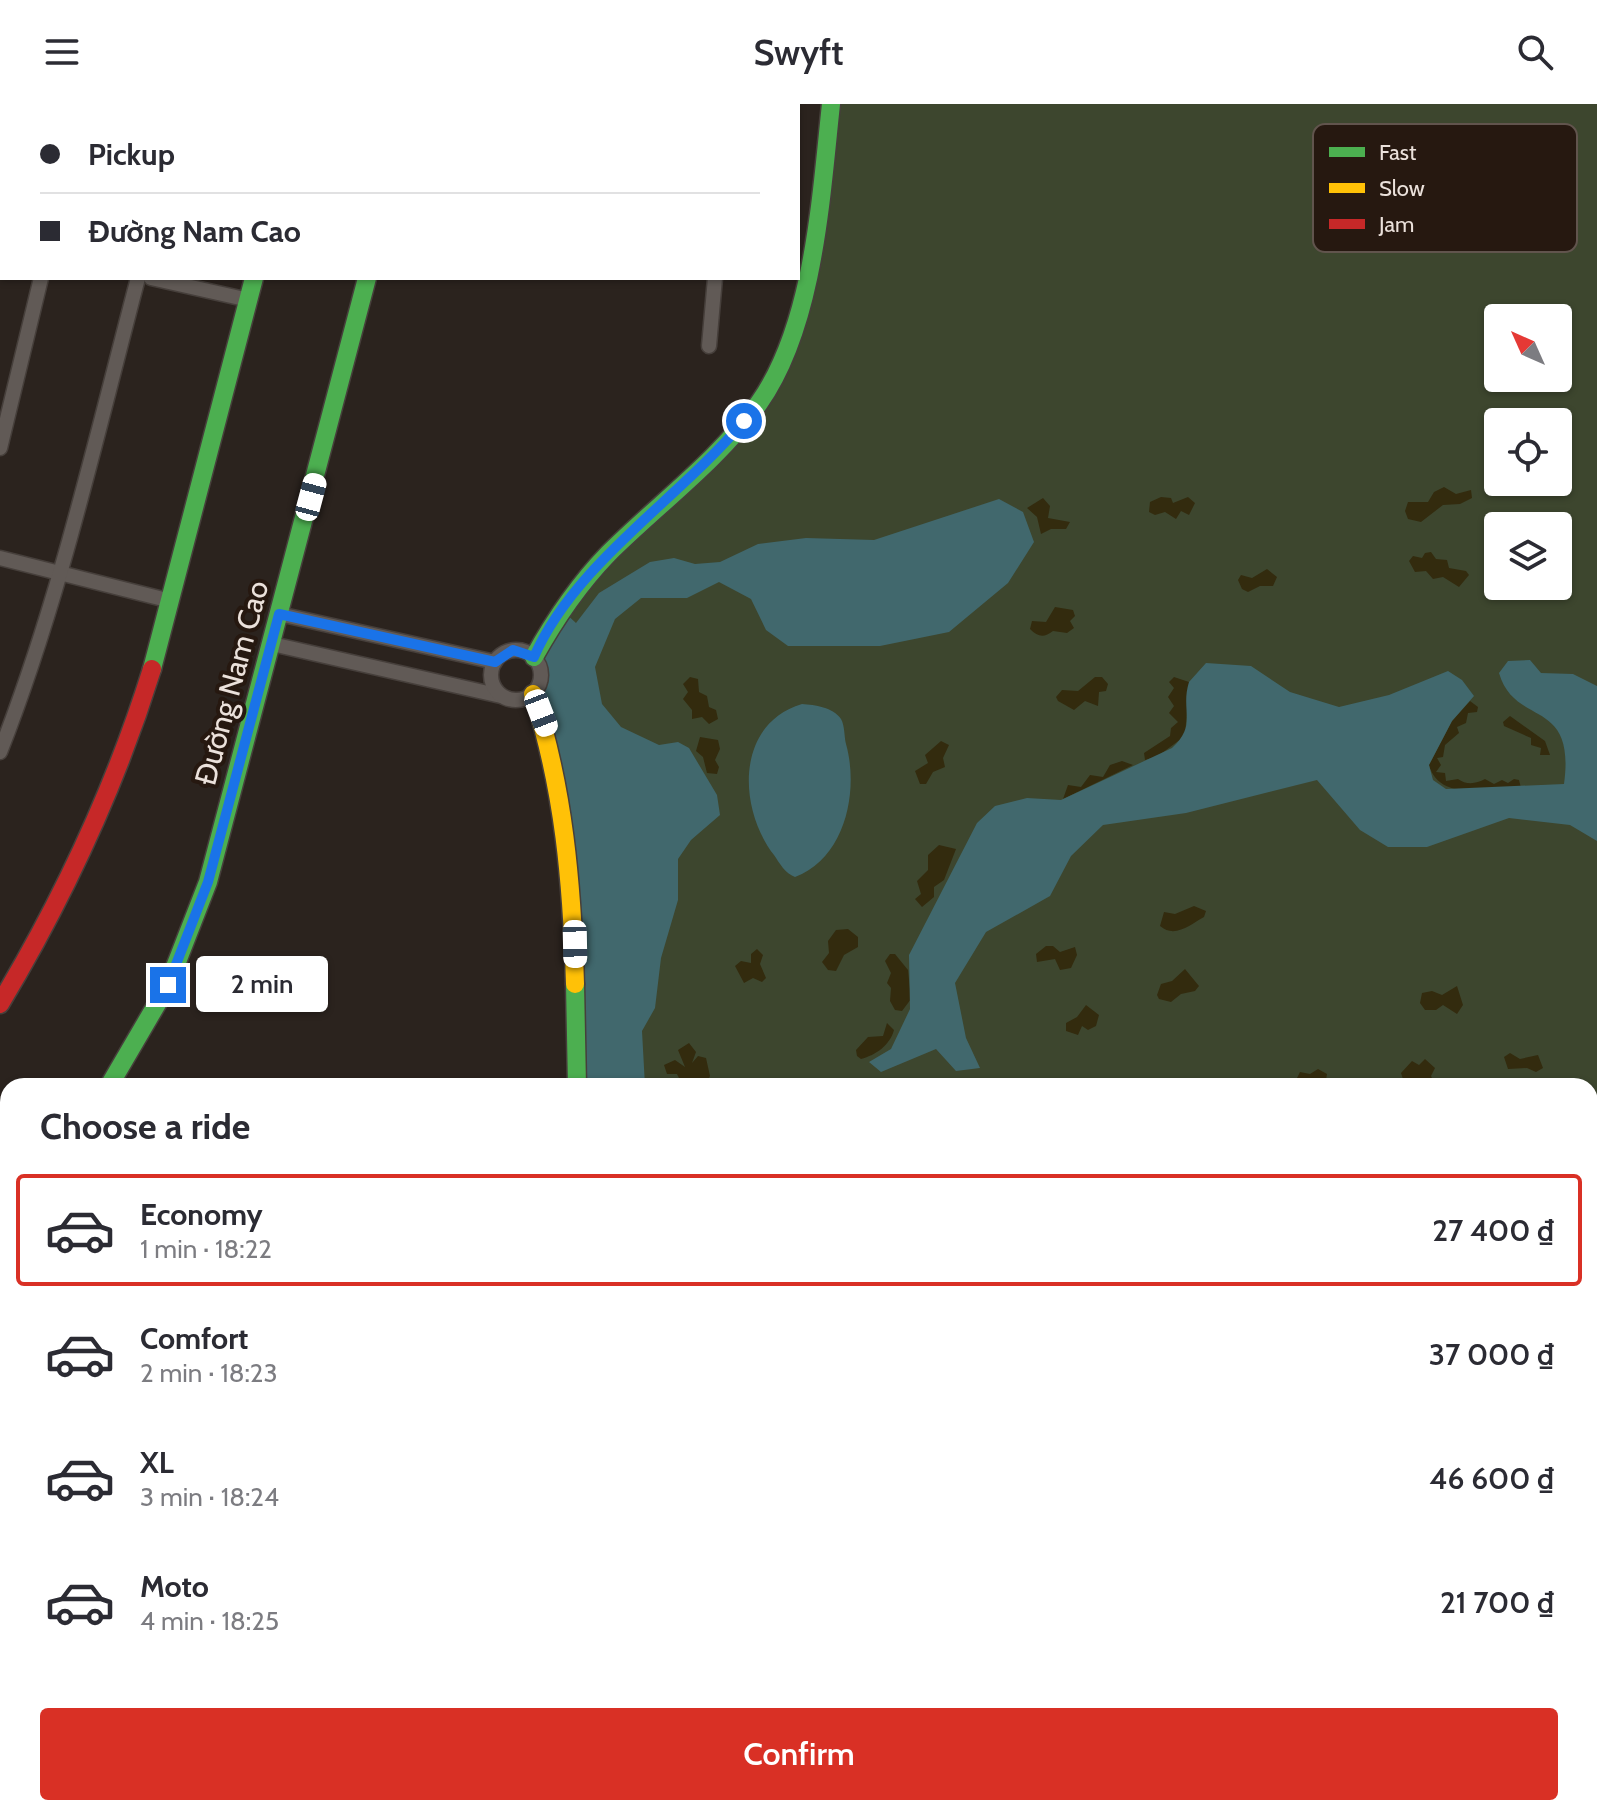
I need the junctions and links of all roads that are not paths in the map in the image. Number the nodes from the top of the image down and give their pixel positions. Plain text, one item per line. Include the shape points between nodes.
1 (831, 104) edge
2 (41, 280) edge
3 (137, 280) edge
4 (160, 280) edge
5 (254, 280) edge
6 (366, 280) edge
7 (715, 280) edge
8 (249, 300) junction
9 (709, 346) dead end
10 (0, 448) edge
11 (0, 558) edge
12 (61, 573) junction
13 (171, 601) junction
14 (279, 614) junction
15 (272, 644) junction
16 (534, 657) junction
17 (495, 662) junction
18 (533, 694) junction
19 (501, 696) junction
20 (0, 752) edge
21 (0, 1004) edge
22 (114, 1078) edge
23 (577, 1078) edge

1 - 16 street via 793,331 777,375 729,440 587,576 557,612
2 - 10 street
3 - 12 street
4 - 8 street
5 - 8 street
6 - 14 street, Đường Nam Cao
7 - 9 street
8 - 13 street
11 - 12 street
12 - 13 street
12 - 20 street
13 - 21 street via 124,754 94,826
14 - 15 street, Đường Nam Cao
14 - 17 street
15 - 19 street
15 - 22 street, Đường Nam Cao via 208,882 168,985
16 - 17 street via 513,650
16 - 18 street via 542,671
17 - 19 street via 491,677
18 - 19 street via 517,701
18 - 23 street via 548,731 567,855 575,944

